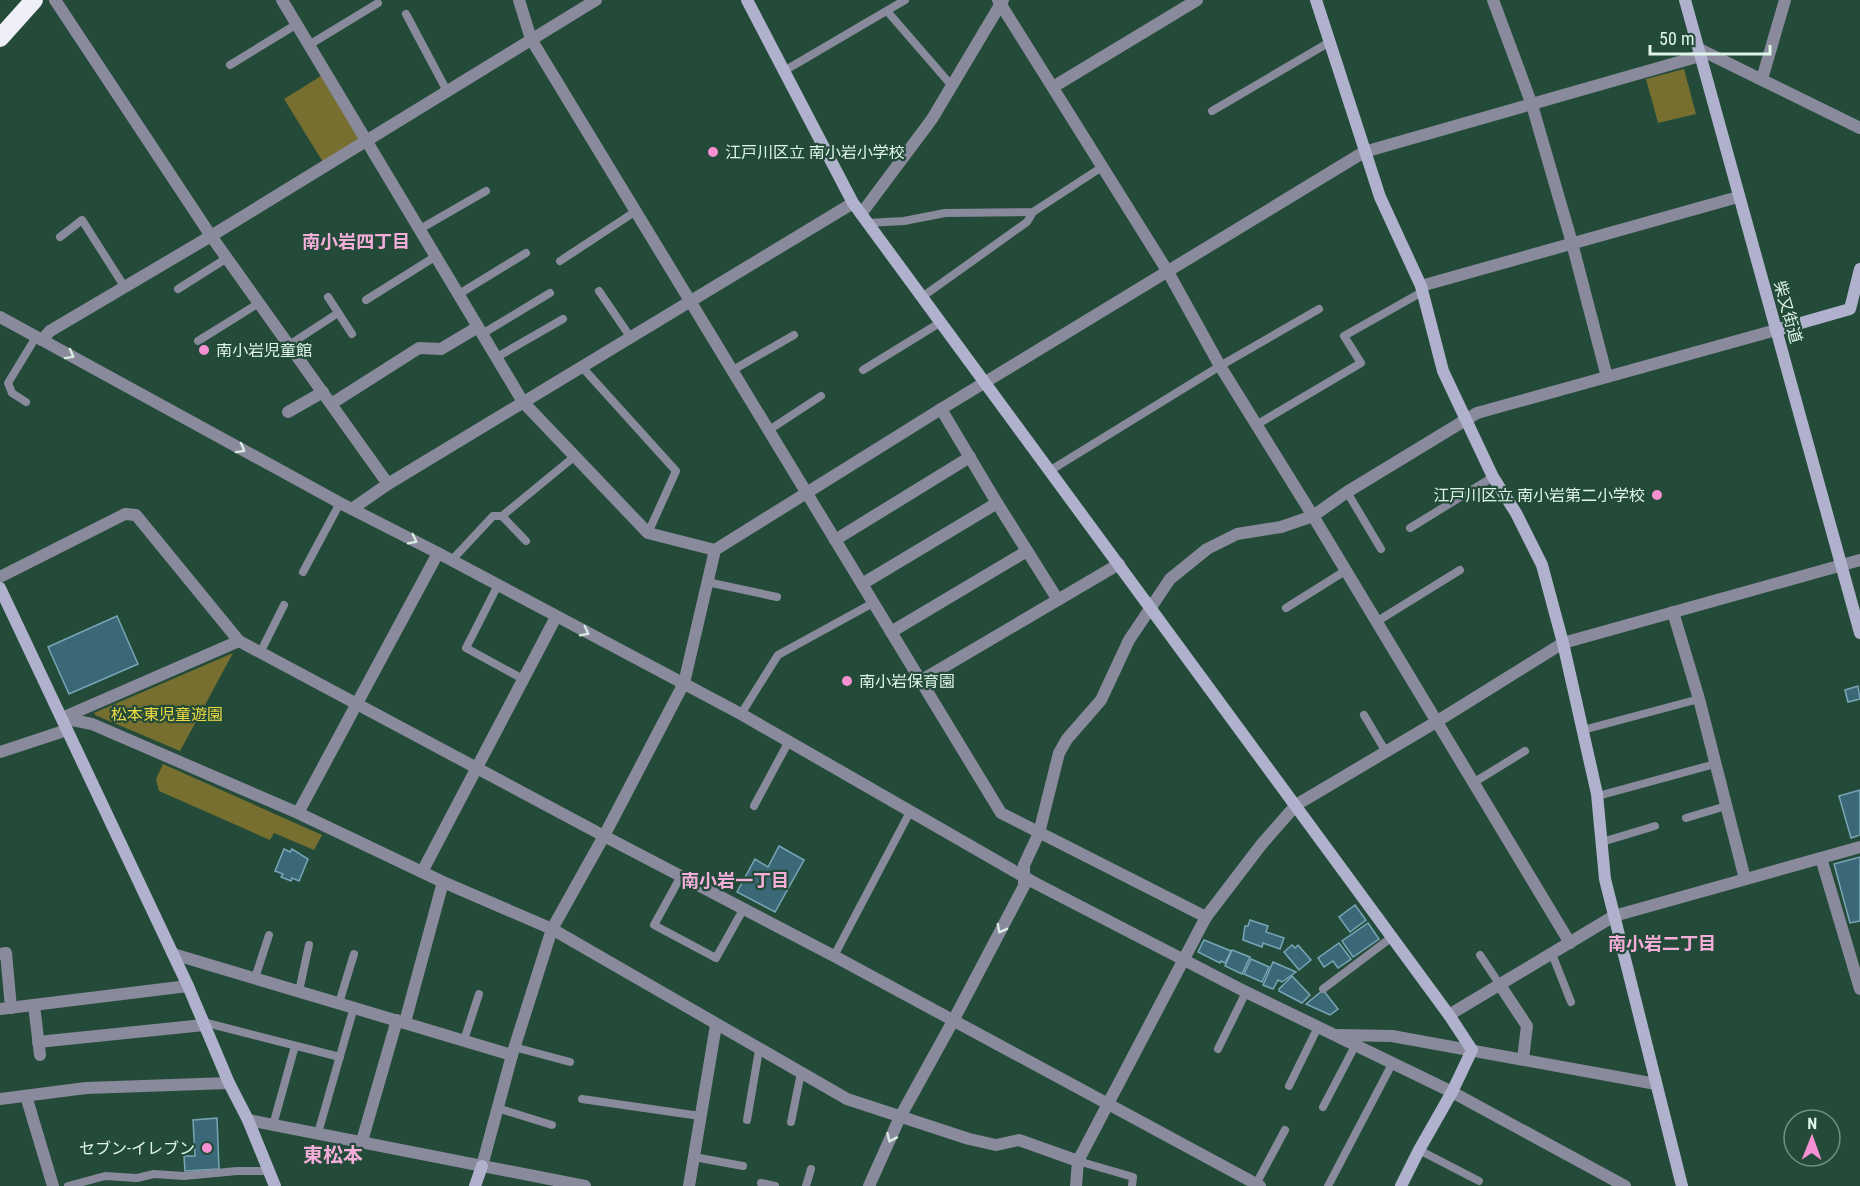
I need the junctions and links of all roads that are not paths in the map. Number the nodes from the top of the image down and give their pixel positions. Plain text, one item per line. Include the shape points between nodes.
1 (34, 0) edge
2 (55, 0) edge
3 (282, 0) edge
4 (519, 0) edge
5 (596, 0) edge
6 (747, 0) edge
7 (905, 0) edge
8 (1197, 0) edge
9 (1316, 0) edge
10 (1493, 0) edge
11 (1685, 0) edge
12 (1785, 0) edge
13 (1001, 2) edge
14 (378, 3) dead end
15 (886, 11) junction
16 (406, 14) dead end
17 (297, 24) junction
18 (0, 38) edge
19 (531, 39) junction
20 (1328, 43) junction
21 (309, 45) junction
22 (1699, 53) junction
23 (230, 65) dead end
24 (784, 71) junction
25 (1762, 79) junction
26 (952, 86) junction
27 (1053, 87) junction
28 (447, 92) junction
29 (1532, 105) junction
30 (1212, 111) dead end
31 (1860, 128) edge
32 (367, 142) junction
33 (1364, 152) junction
34 (1102, 167) junction
35 (486, 191) dead end
36 (1738, 197) junction
37 (853, 203) junction
38 (636, 211) junction
39 (1033, 213) junction
40 (865, 218) junction
41 (420, 229) junction
42 (212, 236) junction
43 (60, 237) dead end
44 (1572, 243) junction
45 (526, 253) dead end
46 (436, 256) junction
47 (227, 258) junction
48 (560, 261) dead end
49 (1860, 269) edge
50 (1168, 272) junction
51 (124, 286) junction
52 (178, 289) dead end
53 (1421, 289) junction
54 (598, 291) dead end
55 (550, 293) dead end
56 (459, 294) junction
57 (328, 297) dead end
58 (922, 297) junction
59 (366, 300) dead end
60 (692, 302) junction
61 (259, 303) junction
62 (1856, 307) edge
63 (1319, 309) dead end
64 (338, 313) junction
65 (0, 317) edge
66 (563, 319) dead end
67 (941, 322) junction
68 (480, 330) junction
69 (1776, 330) junction
70 (352, 334) dead end
71 (794, 335) dead end
72 (39, 338) junction
73 (631, 338) junction
74 (198, 341) dead end
75 (289, 345) junction
76 (496, 357) junction
77 (1220, 366) junction
78 (582, 367) junction
79 (733, 370) junction
80 (863, 370) dead end
81 (1607, 377) junction
82 (985, 382) junction
83 (323, 392) junction
84 (821, 396) dead end
85 (27, 402) dead end
86 (524, 402) junction
87 (331, 404) junction
88 (941, 409) junction
89 (288, 412) dead end
90 (1465, 419) junction
91 (1256, 425) junction
92 (769, 430) junction
93 (575, 456) junction
94 (970, 457) junction
95 (1051, 470) junction
96 (1493, 477) junction
97 (388, 484) junction
98 (1347, 492) junction
99 (806, 493) junction
100 (340, 503) junction
101 (997, 503) junction
102 (352, 509) junction
103 (502, 516) junction
104 (1312, 516) junction
105 (1410, 528) dead end
106 (648, 533) junction
107 (835, 540) junction
108 (526, 541) dead end
109 (1381, 549) dead end
110 (715, 550) junction
111 (1027, 551) junction
112 (438, 553) junction
113 (1860, 560) edge
114 (451, 561) junction
115 (1119, 564) junction
116 (1840, 564) junction
117 (1460, 570) dead end
118 (1345, 571) junction
119 (303, 572) dead end
120 (0, 577) edge
121 (706, 582) junction
122 (862, 584) junction
123 (498, 585) junction
124 (2, 596) edge
125 (777, 597) dead end
126 (1058, 600) junction
127 (873, 603) junction
128 (284, 605) dead end
129 (1150, 608) junction
130 (1286, 608) dead end
131 (1673, 612) junction
132 (556, 617) junction
133 (1376, 622) junction
134 (891, 632) junction
135 (1860, 633) edge
136 (239, 641) junction
137 (1563, 643) junction
138 (261, 651) junction
139 (523, 679) junction
140 (920, 681) junction
141 (684, 683) junction
142 (1699, 699) junction
143 (357, 703) junction
144 (741, 714) junction
145 (1364, 715) dead end
146 (1436, 723) junction
147 (65, 724) junction
148 (1583, 730) junction
149 (789, 741) junction
150 (1524, 751) dead end
151 (0, 752) edge
152 (1386, 752) junction
153 (1715, 764) junction
154 (476, 767) junction
155 (1473, 783) junction
156 (1598, 796) junction
157 (1296, 805) junction
158 (753, 806) dead end
159 (1726, 806) junction
160 (911, 810) junction
161 (298, 813) junction
162 (1686, 818) dead end
163 (1656, 826) dead end
164 (1039, 832) junction
165 (604, 836) junction
166 (1602, 842) junction
167 (1860, 847) edge
168 (1821, 858) junction
169 (422, 872) junction
170 (681, 876) junction
171 (1023, 876) junction
172 (1745, 879) junction
173 (443, 882) junction
174 (744, 908) junction
175 (1614, 916) junction
176 (1206, 917) junction
177 (552, 929) junction
178 (269, 936) dead end
179 (1392, 937) junction
180 (1570, 943) junction
181 (309, 945) dead end
182 (0, 954) edge
183 (173, 954) junction
184 (354, 954) dead end
185 (1552, 954) junction
186 (1480, 955) dead end
187 (834, 956) junction
188 (1185, 959) junction
189 (255, 978) junction
190 (1500, 985) junction
191 (188, 986) junction
192 (1323, 989) dead end
193 (1860, 989) edge
194 (299, 991) junction
195 (1246, 992) junction
196 (479, 994) dead end
197 (1571, 1002) dead end
198 (339, 1003) junction
199 (34, 1005) junction
200 (354, 1007) junction
201 (6, 1009) edge
202 (1449, 1015) junction
203 (401, 1021) junction
204 (953, 1021) junction
205 (204, 1023) junction
206 (716, 1025) junction
207 (1318, 1027) junction
208 (1334, 1035) junction
209 (464, 1040) junction
210 (38, 1042) junction
211 (295, 1046) junction
212 (1355, 1046) junction
213 (1218, 1049) dead end
214 (759, 1050) junction
215 (1472, 1050) junction
216 (513, 1051) junction
217 (40, 1055) dead end
218 (340, 1057) junction
219 (1523, 1059) junction
220 (570, 1062) dead end
221 (1392, 1064) junction
222 (801, 1073) junction
223 (229, 1083) junction
224 (1656, 1084) junction
225 (1289, 1086) dead end
226 (1452, 1092) junction
227 (26, 1096) junction
228 (0, 1099) edge
229 (582, 1099) dead end
230 (1107, 1103) junction
231 (1323, 1107) dead end
232 (497, 1108) junction
233 (700, 1116) junction
234 (900, 1117) junction
235 (248, 1120) junction
236 (747, 1120) dead end
237 (791, 1122) dead end
238 (273, 1125) junction
239 (552, 1125) dead end
240 (1285, 1130) dead end
241 (318, 1133) junction
242 (362, 1141) junction
243 (1419, 1150) junction
244 (694, 1157) junction
245 (1078, 1161) junction
246 (482, 1166) junction
247 (743, 1166) dead end
248 (811, 1169) dead end
249 (269, 1171) junction
250 (1479, 1181) dead end
251 (761, 1183) dead end
252 (1257, 1185) edge
253 (53, 1186) edge
254 (68, 1186) edge
255 (275, 1186) edge
256 (475, 1186) edge
257 (585, 1186) edge
258 (689, 1186) edge
259 (775, 1186) edge
260 (806, 1186) edge
261 (869, 1186) edge
262 (1076, 1186) edge
263 (1132, 1186) edge
264 (1328, 1186) edge
265 (1401, 1186) edge
266 (1625, 1186) edge
267 (1682, 1186) edge

1 - 18 highway
2 - 42 street
3 - 17 street
4 - 19 street
5 - 19 street
6 - 24 street
7 - 15 lane
8 - 27 street
9 - 20 street
10 - 29 street
11 - 22 street, 柴又街道
12 - 25 street
13 - 26 street
13 - 27 street
14 - 21 lane
15 - 24 lane
15 - 26 lane
16 - 28 lane
17 - 21 street
17 - 23 lane
19 - 28 street
19 - 38 street
20 - 30 lane
20 - 33 street
21 - 32 street
22 - 25 street
22 - 29 street
22 - 36 street, 柴又街道
24 - 37 street
25 - 31 street
26 - 40 street
27 - 34 street
28 - 32 street
29 - 33 street
29 - 44 street
32 - 41 street
32 - 42 street
33 - 50 street
33 - 53 street
34 - 39 lane
34 - 50 street
35 - 41 lane
36 - 44 street
36 - 69 street, 柴又街道
37 - 40 street
37 - 60 street
38 - 48 lane
38 - 60 street
39 - 40 lane via 945,213 904,221
39 - 58 lane via 1027,222
40 - 58 street
41 - 46 street
42 - 47 street
42 - 51 street
43 - 51 lane via 82,220
44 - 53 street
44 - 81 street
45 - 56 lane
46 - 56 street
46 - 59 lane
47 - 52 lane
47 - 61 street
49 - 62 street
50 - 77 street
50 - 82 street
51 - 72 street
53 - 90 street via 1443,371
53 - 91 lane via 1344,336 1361,363
54 - 73 lane
55 - 68 lane
56 - 68 street
57 - 64 lane
58 - 67 street
60 - 73 street
60 - 79 street
61 - 74 lane
61 - 75 street
62 - 69 street
63 - 77 lane
64 - 70 lane
64 - 75 lane
65 - 72 street
66 - 76 lane
67 - 80 lane
67 - 82 street
68 - 76 street
68 - 87 street via 441,349 419,348
69 - 81 street
69 - 116 street, 柴又街道
71 - 79 lane
72 - 85 lane via 8,383 12,393
72 -> 100 street
73 - 78 street
75 - 83 street
76 - 86 street
77 - 91 street
77 - 95 lane
78 - 86 street
78 - 106 lane via 676,471
79 - 92 street
81 - 90 street
82 - 88 street
82 - 95 street
83 - 87 street
83 - 89 street
84 - 92 lane
86 - 93 street
86 - 97 street
87 - 97 street
88 - 94 street
88 - 99 street
90 - 96 street
90 - 98 street
91 - 104 street
92 - 99 street
93 - 103 lane
93 - 106 street
94 - 101 street
94 - 107 street
95 - 115 street
96 - 105 lane
96 - 137 street via 1542,565
97 - 102 street
98 - 104 street
98 - 109 lane
99 - 107 street
99 - 110 street
100 - 102 street
100 - 119 lane
101 - 111 street
101 - 122 street
102 -> 112 street
103 - 108 lane
103 - 114 lane via 493,516
104 - 118 street
104 - 129 street via 1237,534 1207,549 1170,579
106 - 110 street
107 - 122 street
110 - 121 street
111 - 126 street
111 - 134 street
112 - 114 street
112 - 143 street
113 - 116 street
114 - 123 street
115 - 126 street
115 - 129 street
116 - 131 street
116 - 135 street, 柴又街道
117 - 133 lane
118 - 130 lane
118 - 133 street
120 - 136 street via 125,514 136,515
121 - 125 lane
121 - 141 street
122 - 127 street
123 - 132 street
123 - 139 lane via 466,648
124 - 147 street
126 - 140 street
127 - 134 street
127 - 144 lane via 778,655
128 - 138 lane
129 - 157 street
129 - 164 street via 1129,640 1101,700 1059,753
131 - 137 street
131 - 142 street
132 - 139 street
132 -> 141 street
133 - 146 street
134 - 140 street
136 - 138 street
136 - 147 street
137 - 146 street
137 - 148 street
138 - 143 street
139 - 154 street
140 - 164 street via 1001,813
141 - 144 street
141 - 165 street
142 - 148 lane
142 - 153 street
143 - 154 street
143 - 161 street
144 - 149 street
145 - 152 lane
146 - 152 street
146 - 155 street
147 - 151 street
147 - 161 street via 92,724
147 - 183 street
148 - 156 street
149 - 158 lane
149 - 160 street
150 - 155 lane
152 - 157 street
153 - 156 lane
153 - 159 street
154 - 165 street
154 - 169 street
155 - 180 street
156 - 166 street
157 - 176 street via 1260,845
157 - 179 street
159 - 162 lane
159 - 172 street
160 - 171 street
160 - 187 lane
161 - 169 street
163 - 166 lane
164 - 171 street
164 - 176 street
165 - 170 street
165 - 177 street
166 - 175 street
167 - 168 street
168 - 172 street
168 - 193 street
169 - 173 street
170 - 174 street
170 - 174 lane via 654,925 716,958
171 - 188 street
171 -> 204 street via 1024,885
172 - 175 street
173 - 177 street
173 - 203 street
174 - 187 street
175 - 180 street
175 - 224 street
176 - 188 street
177 - 206 street
177 - 216 street
178 - 189 lane
179 - 192 lane
179 - 202 street
180 - 185 street
181 - 194 lane
182 - 201 street via 6,953
183 - 189 street
183 - 191 street
184 - 198 lane
185 - 190 street
185 - 197 lane
186 - 190 lane
187 - 204 street
188 - 195 street
188 - 230 street
189 - 194 street
190 - 202 street
190 - 219 street via 1527,1026
191 - 199 street
191 - 205 street
194 - 198 street
195 - 207 street
195 - 213 lane
196 - 209 lane
198 - 200 street
199 - 201 street
199 - 210 street
200 - 203 street
200 - 218 lane
202 - 215 street
203 - 209 street
203 - 242 street
204 - 230 street
204 - 234 street
205 - 210 street
205 - 211 lane
205 - 223 street
206 - 214 street
206 - 233 street
207 - 208 street
207 - 225 lane
208 - 212 street
208 - 215 street via 1392,1036
209 - 216 street
210 - 217 street
211 - 218 lane
211 - 238 lane
212 - 221 street
212 - 231 lane
214 - 222 street
214 - 236 lane
215 - 219 street
215 - 226 street
216 - 220 lane
216 - 232 street
218 - 241 lane
219 - 224 street
221 - 226 street
221 - 264 lane
222 - 234 street via 847,1099
222 - 237 lane
223 - 227 street via 86,1088
223 - 235 street
224 - 267 street
226 - 243 street
226 - 266 street
227 - 228 street
227 - 253 street
229 - 233 lane
230 - 245 street
230 - 252 street
232 - 239 lane
232 - 246 street
233 - 244 street
234 - 245 street via 996,1145 1019,1140
234 -> 261 street
235 - 238 street
235 - 249 street
238 - 241 street
240 - 252 lane
241 - 242 street
242 - 246 street
243 - 250 lane
243 - 265 street
244 - 247 lane
244 - 258 street
245 - 262 street
245 - 263 lane via 1133,1177
246 - 256 street
246 - 257 street
248 - 260 lane
249 - 254 lane via 105,1176
249 - 255 street
251 - 259 lane

